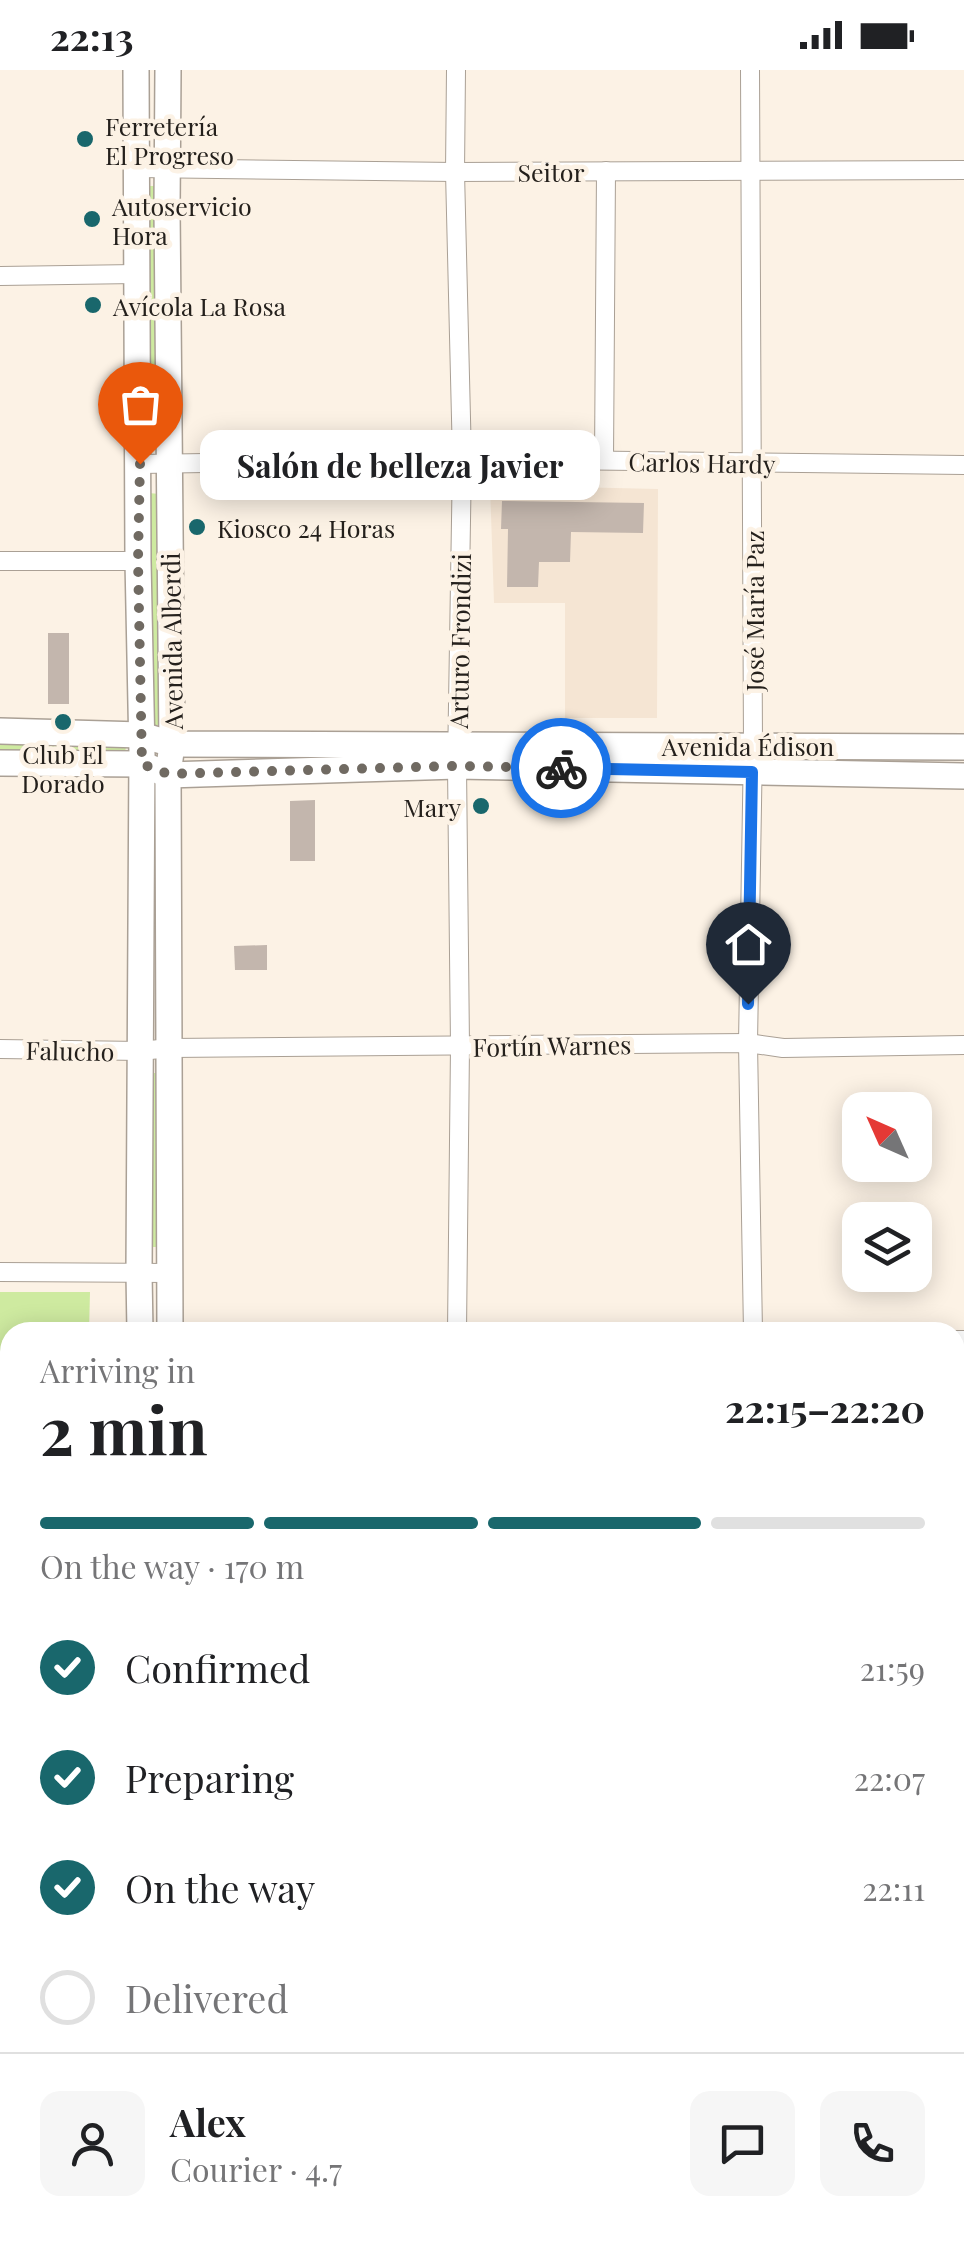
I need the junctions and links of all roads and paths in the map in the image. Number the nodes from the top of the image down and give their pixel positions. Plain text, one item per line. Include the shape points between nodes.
1 (136, 70) edge
2 (168, 70) edge
3 (456, 70) edge
4 (750, 70) edge
5 (168, 167) junction
6 (138, 168) junction
7 (750, 170) junction
8 (964, 170) edge
9 (606, 171) junction
10 (456, 172) junction
11 (136, 274) junction
12 (0, 276) edge
13 (462, 459) junction
14 (604, 460) junction
15 (169, 463) junction
16 (754, 463) junction
17 (140, 464) junction
18 (964, 466) edge
19 (138, 560) junction
20 (0, 561) edge
21 (0, 732) edge
22 (141, 735) junction
23 (172, 744) junction
24 (753, 745) junction
25 (964, 747) edge
26 (457, 755) junction
27 (0, 763) edge
28 (142, 764) junction
29 (752, 772) junction
30 (168, 774) junction
31 (964, 776) edge
32 (748, 1043) junction
33 (964, 1045) edge
34 (460, 1046) junction
35 (170, 1048) junction
36 (0, 1049) edge
37 (140, 1051) junction
38 (0, 1272) edge
39 (138, 1273) junction
40 (170, 1273) junction
41 (140, 1322) edge
42 (170, 1322) edge
43 (457, 1322) edge
44 (752, 1322) edge

1 - 6 main road, Avenida Alberdi
2 - 5 main road, Avenida Alberdi
3 - 10 street, Arturo Frondizi
4 - 7 street, José María Paz
5 - 6 street, Seitor
5 - 10 street, Seitor
5 - 15 main road, Avenida Alberdi
6 - 11 main road, Avenida Alberdi
7 - 8 street, Seitor
7 - 9 street, Seitor
7 - 16 street, José María Paz
9 - 10 street, Seitor
9 - 14 street
10 - 13 street, Arturo Frondizi
11 - 12 street
11 - 17 main road, Avenida Alberdi
13 - 14 street, Carlos Hardy
13 - 15 street, Carlos Hardy
13 - 26 street, Arturo Frondizi
14 - 16 street, Carlos Hardy
15 - 17 street, Carlos Hardy
15 - 23 main road, Avenida Alberdi
16 - 18 street, Carlos Hardy
16 - 24 street, José María Paz
17 - 19 main road, Avenida Alberdi
19 - 20 street
19 - 22 main road, Avenida Alberdi
21 - 22 main road, Avenida Édison
22 - 23 main road, Avenida Édison
22 - 28 main road, Avenida Alberdi
23 - 26 main road, Avenida Édison
23 - 30 main road, Avenida Alberdi
24 - 25 main road, Avenida Édison
24 - 26 main road, Avenida Édison
24 - 29 street, José María Paz
26 - 29 main road, Avenida Édison
26 - 30 main road, Avenida Édison
26 - 34 street, Arturo Frondizi
27 - 28 main road
28 - 30 main road, Avenida Édison
28 - 37 main road, Avenida Alberdi
29 - 31 main road, Avenida Édison
29 - 32 street, José María Paz
30 - 35 main road, Avenida Alberdi
32 - 33 street, Fortín Warnes
32 - 34 street, Fortín Warnes
32 - 44 street, José María Paz
34 - 35 street, Fortín Warnes
34 - 43 street, Arturo Frondizi
35 - 37 street, Fortín Warnes
35 - 40 main road, Avenida Alberdi
36 - 37 street, Falucho
37 - 39 main road, Avenida Alberdi
38 - 39 street
39 - 40 street
39 - 41 main road, Avenida Alberdi
40 - 42 main road, Avenida Alberdi

